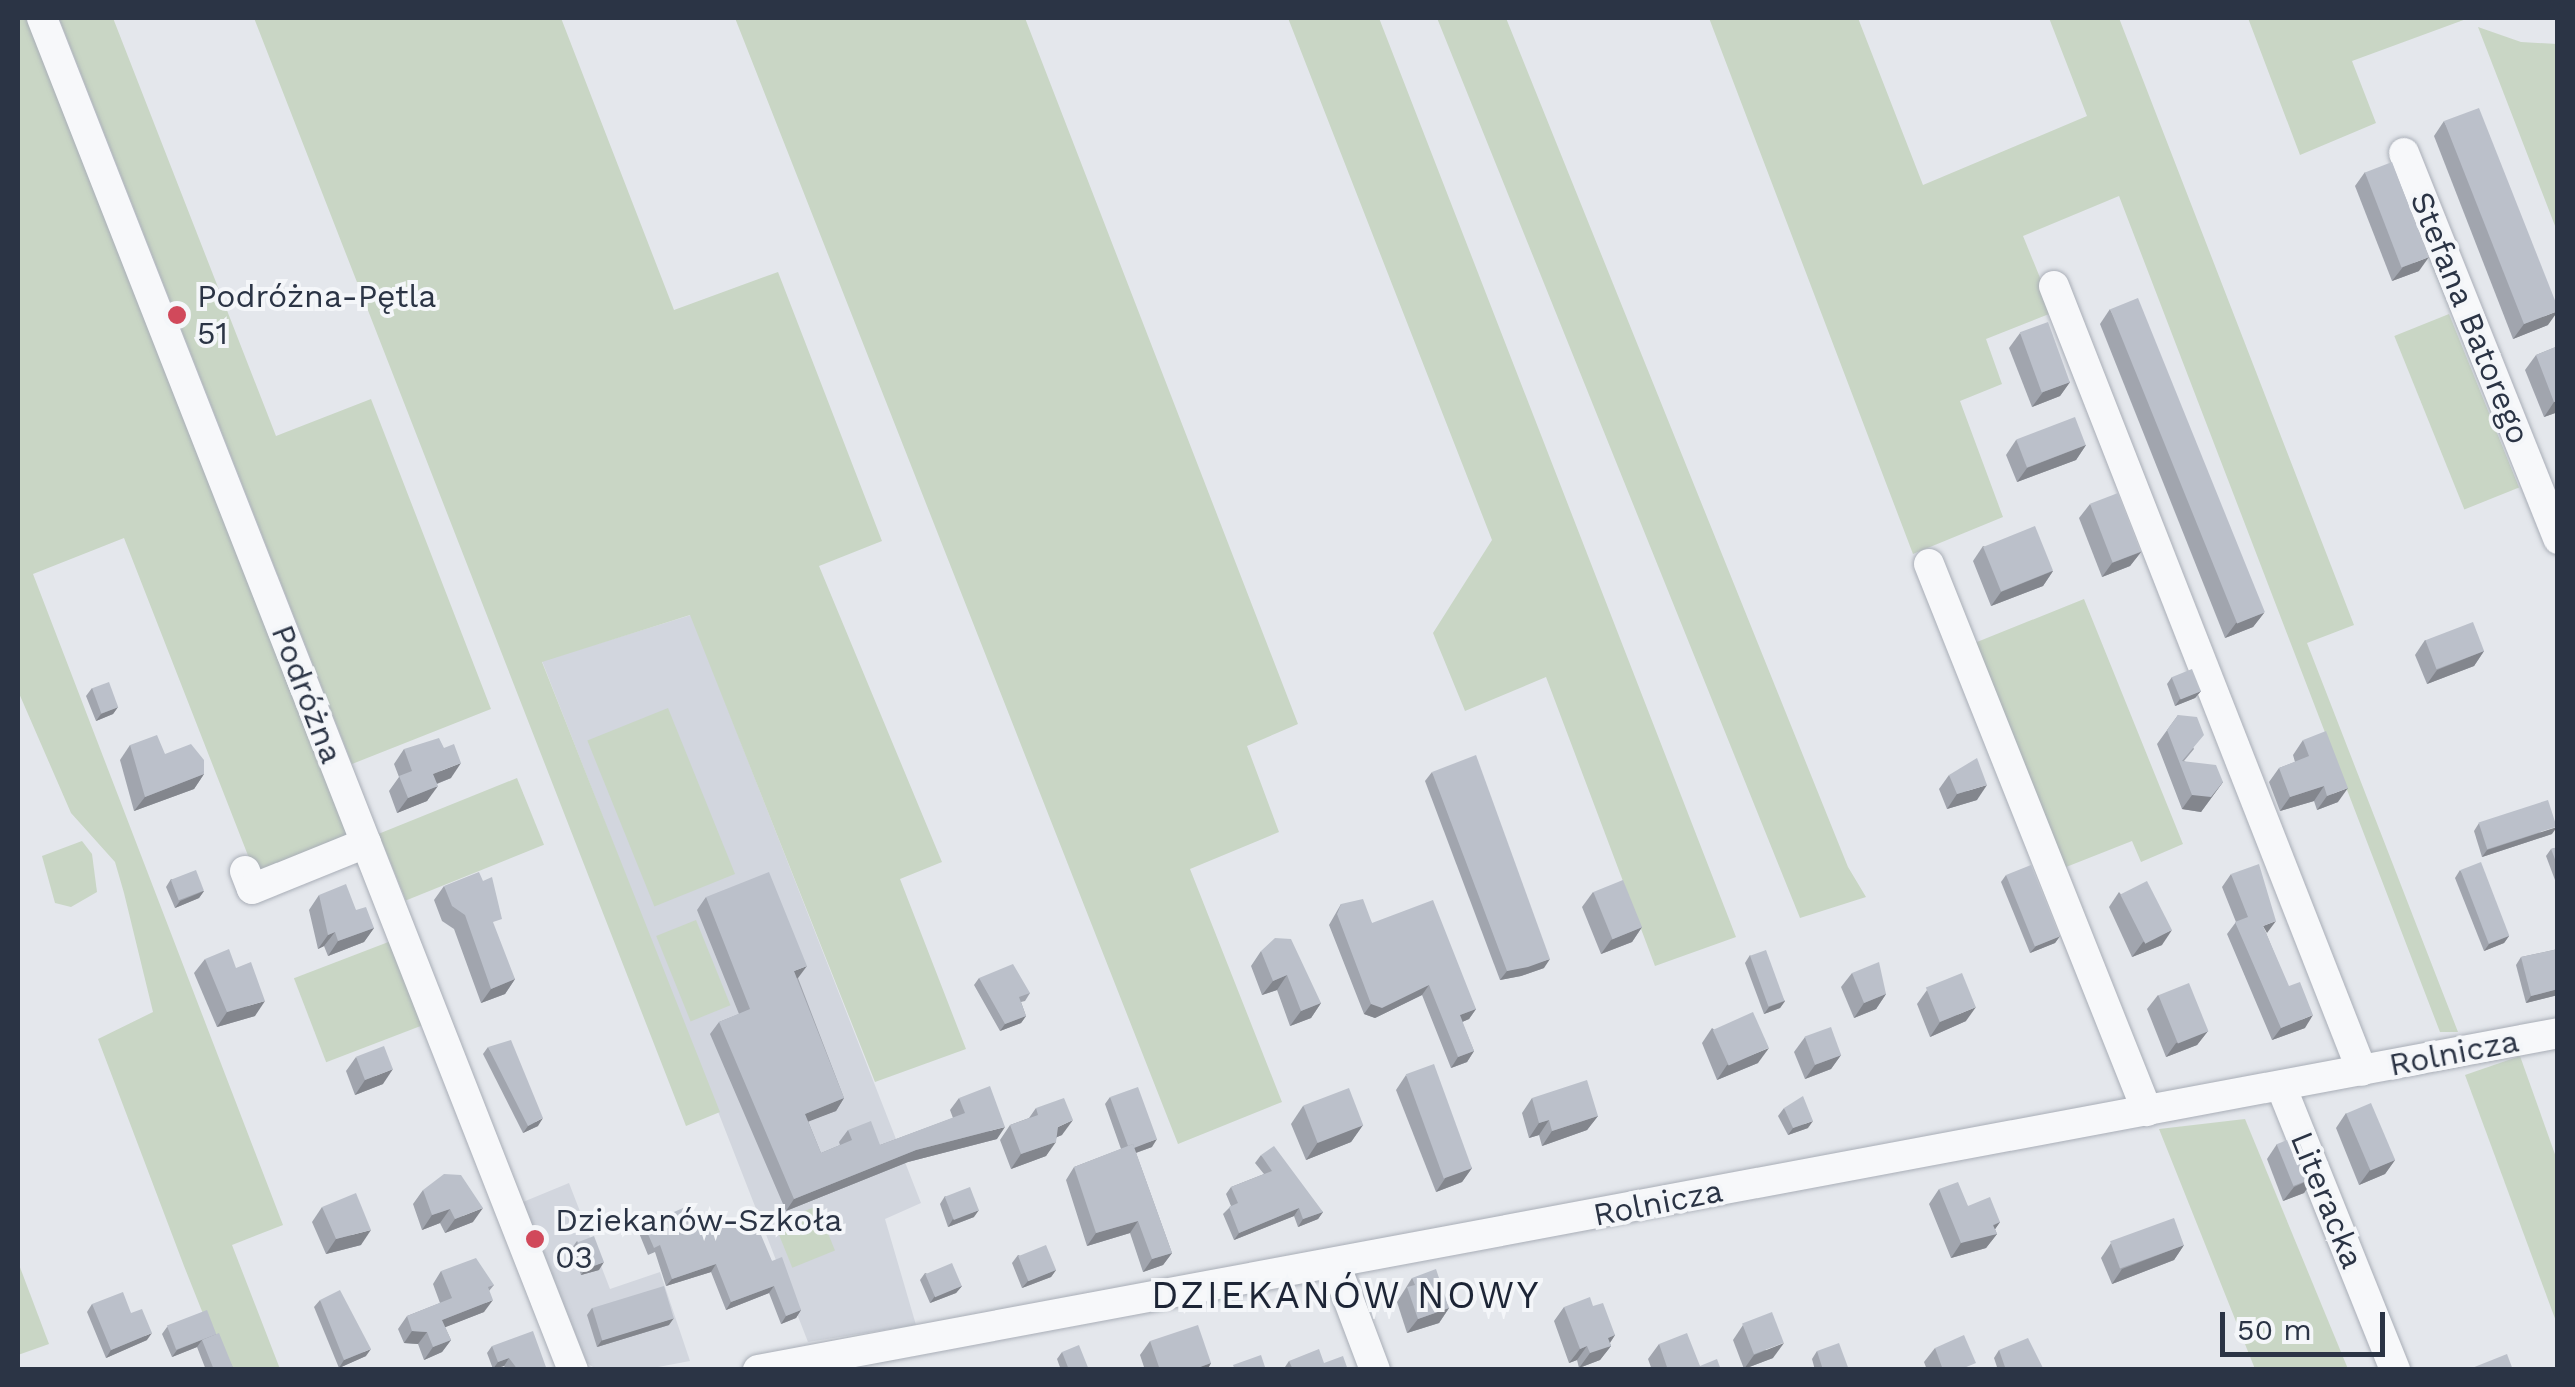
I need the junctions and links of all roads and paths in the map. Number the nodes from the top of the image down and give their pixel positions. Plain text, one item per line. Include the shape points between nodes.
1 (42, 18) edge
2 (2404, 153) dead end
3 (2054, 286) dead end
4 (2558, 540) edge
5 (1929, 564) dead end
6 (366, 843) junction
7 (246, 871) dead end
8 (2558, 1033) edge
9 (2362, 1071) junction
10 (2281, 1086) junction
11 (2147, 1111) junction
12 (1334, 1264) junction
13 (573, 1370) edge
14 (758, 1370) edge
15 (1375, 1370) edge
16 (2395, 1370) edge

1 - 6 street, Podróżna
2 - 4 street, Stefana Batorego
3 - 9 street
5 - 11 street
6 - 7 street via 252,889
6 - 13 street, Podróżna
8 - 9 street, Rolnicza
9 - 10 street, Rolnicza
10 - 11 street, Rolnicza
10 - 16 street, Literacka
11 - 12 street, Rolnicza
12 - 14 street, Rolnicza
12 - 15 street

